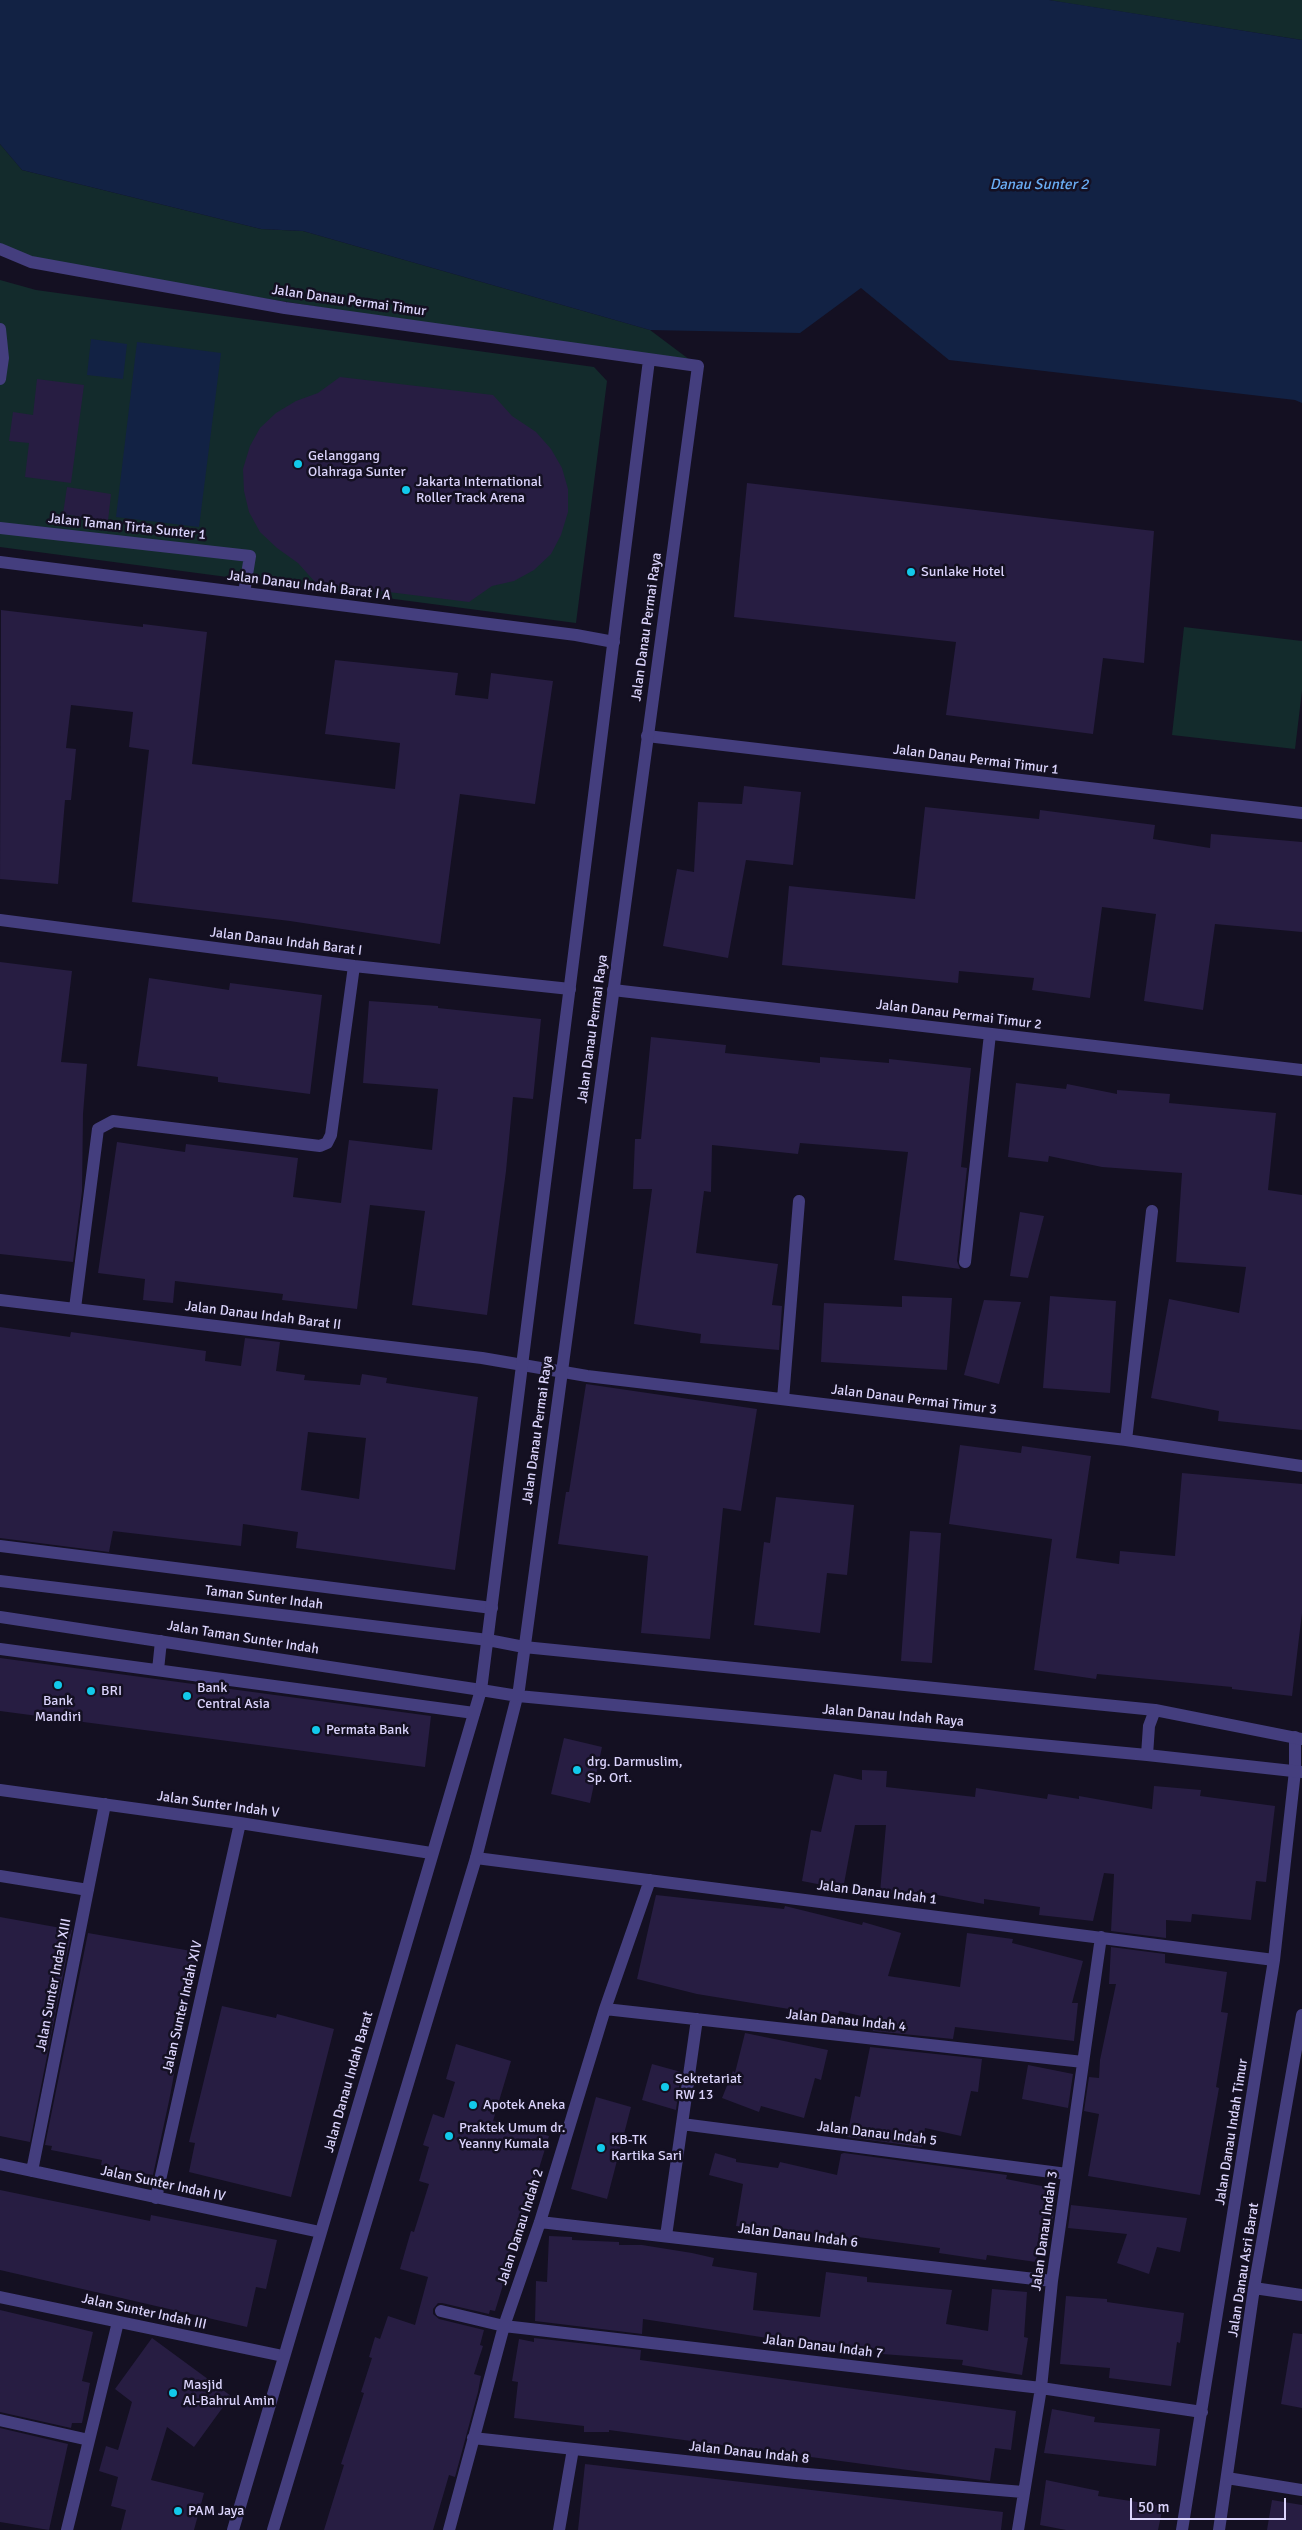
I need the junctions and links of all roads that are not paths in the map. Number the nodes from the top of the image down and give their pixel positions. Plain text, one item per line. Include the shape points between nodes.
1 (0, 249) edge
2 (0, 329) edge
3 (649, 360) junction
4 (698, 366) joint
5 (0, 379) edge
6 (0, 528) edge
7 (0, 562) edge
8 (244, 593) junction
9 (614, 642) junction
10 (647, 736) junction
11 (1302, 813) edge
12 (0, 920) edge
13 (354, 966) junction
14 (570, 989) junction
15 (613, 990) junction
16 (990, 1034) junction
17 (1302, 1070) edge
18 (799, 1201) dead end
19 (1152, 1211) dead end
20 (965, 1262) dead end
21 (0, 1300) edge
22 (74, 1308) junction
23 (524, 1365) junction
24 (560, 1371) junction
25 (783, 1399) junction
26 (1126, 1440) junction
27 (1302, 1466) edge
28 (0, 1546) edge
29 (0, 1581) edge
30 (492, 1608) junction
31 (0, 1617) edge
32 (161, 1641) junction
33 (487, 1645) junction
34 (0, 1649) edge
35 (523, 1651) junction
36 (158, 1670) junction
37 (482, 1687) junction
38 (518, 1693) junction
39 (1155, 1710) junction
40 (474, 1713) junction
41 (1299, 1738) edge
42 (1148, 1755) junction
43 (1298, 1771) edge
44 (0, 1790) edge
45 (105, 1804) junction
46 (240, 1823) junction
47 (431, 1853) junction
48 (476, 1858) junction
49 (0, 1876) edge
50 (650, 1880) junction
51 (88, 1890) junction
52 (1101, 1937) junction
53 (1274, 1960) junction
54 (605, 2009) junction
55 (1302, 2015) edge
56 (697, 2019) junction
57 (1083, 2062) junction
58 (682, 2124) junction
59 (0, 2164) edge
60 (32, 2171) junction
61 (1068, 2174) junction
62 (156, 2198) junction
63 (540, 2222) junction
64 (320, 2232) junction
65 (666, 2236) junction
66 (1052, 2281) junction
67 (1254, 2288) junction
68 (1302, 2295) edge
69 (0, 2297) edge
70 (441, 2312) dead end
71 (118, 2322) junction
72 (504, 2326) junction
73 (283, 2356) junction
74 (1041, 2388) junction
75 (1202, 2412) junction
76 (0, 2420) edge
77 (473, 2438) junction
78 (89, 2440) junction
79 (573, 2449) junction
80 (1227, 2478) junction
81 (1302, 2490) edge
82 (1023, 2492) junction
83 (67, 2530) edge
84 (233, 2530) edge
85 (273, 2530) edge
86 (448, 2530) edge
87 (559, 2530) edge
88 (1018, 2530) edge
89 (1182, 2530) edge
90 (1219, 2530) edge

1 - 3 street, Jalan Danau Permai Timur via 31,262 285,308
2 - 5 street via 3,358
3 - 4 street, Jalan Danau Permai Timur
3 - 9 street, Jalan Danau Permai Raya
4 - 10 street, Jalan Danau Permai Raya
6 - 8 street, Jalan Taman Tirta Sunter 1 via 250,556
7 - 8 street, Jalan Danau Indah Barat I A
8 - 9 street, Jalan Danau Indah Barat I A
9 - 14 street, Jalan Danau Permai Raya
10 - 11 street, Jalan Danau Permai Timur 1
10 - 15 street, Jalan Danau Permai Raya
12 - 13 street, Jalan Danau Indah Barat I
13 - 14 street, Jalan Danau Indah Barat I
13 - 22 street via 331,1135 327,1142 320,1146 113,1121 98,1129
14 - 23 street, Jalan Danau Permai Raya
15 - 16 street, Jalan Danau Permai Timur 2
15 - 24 street, Jalan Danau Permai Raya
16 - 17 street, Jalan Danau Permai Timur 2
16 - 20 street
18 - 25 street
19 - 26 street
21 - 22 street, Jalan Danau Indah Barat II
22 - 23 street, Jalan Danau Indah Barat II
23 - 24 street, Jalan Danau Permai Timur 3
23 - 30 street, Jalan Danau Permai Raya
24 - 25 street, Jalan Danau Permai Timur 3
24 - 35 street, Jalan Danau Permai Raya
25 - 26 street, Jalan Danau Permai Timur 3
26 - 27 street, Jalan Danau Permai Timur 3
28 - 30 street
29 - 33 street, Taman Sunter Indah
30 - 33 street, Jalan Danau Permai Raya
31 - 32 street, Jalan Taman Sunter Indah
32 - 36 street
32 - 37 street, Jalan Taman Sunter Indah
33 - 35 street, Taman Sunter Indah
33 - 37 street, Jalan Danau Indah Barat
34 - 36 street
35 - 38 street, Jalan Danau Permai Raya
35 - 39 street
36 - 40 street
37 - 38 street, Jalan Danau Indah Raya
37 - 40 street, Jalan Danau Indah Barat
38 - 42 street, Jalan Danau Indah Raya
38 - 48 street
39 - 41 street
39 - 42 street via 1149,1726
40 - 47 street, Jalan Danau Indah Barat
41 - 43 street, Jalan Danau Indah Timur
42 - 43 street, Jalan Danau Indah Raya
43 - 53 street, Jalan Danau Indah Timur
44 - 45 street, Jalan Sunter Indah V
45 - 46 street, Jalan Sunter Indah V
45 - 51 street, Jalan Sunter Indah XIII
46 - 47 street, Jalan Sunter Indah V
46 - 62 street, Jalan Sunter Indah XIV
47 - 64 street, Jalan Danau Indah Barat
48 - 50 street, Jalan Danau Indah 1
48 - 85 street
49 - 51 street
50 - 52 street, Jalan Danau Indah 1
50 - 54 street, Jalan Danau Indah 2
51 - 60 street, Jalan Sunter Indah XIII
52 - 53 street, Jalan Danau Indah 1
52 - 57 street, Jalan Danau Indah 3
53 - 75 street, Jalan Danau Indah Timur
54 - 56 street, Jalan Danau Indah 4
54 - 63 street, Jalan Danau Indah 2
55 - 67 street, Jalan Danau Asri Barat
56 - 57 street, Jalan Danau Indah 4
56 - 58 street
57 - 61 street, Jalan Danau Indah 3
58 - 61 street, Jalan Danau Indah 5
58 - 65 street
59 - 60 street, Jalan Sunter Indah IV
60 - 62 street, Jalan Sunter Indah IV
61 - 66 street, Jalan Danau Indah 3
62 - 64 street, Jalan Sunter Indah IV
63 - 65 street, Jalan Danau Indah 6
63 - 72 street, Jalan Danau Indah 2
64 - 73 street, Jalan Danau Indah Barat
65 - 66 street, Jalan Danau Indah 6
66 - 74 street, Jalan Danau Indah 3
67 - 68 street
67 - 80 street, Jalan Danau Asri Barat
69 - 71 street, Jalan Sunter Indah III
70 - 72 street, Jalan Danau Indah 7
71 - 73 street, Jalan Sunter Indah III
71 - 78 street
72 - 74 street, Jalan Danau Indah 7
72 - 77 street, Jalan Danau Indah 2
73 - 84 street, Jalan Danau Indah Barat
74 - 75 street, Jalan Danau Indah 7
74 - 82 street, Jalan Danau Indah 3
75 - 89 street, Jalan Danau Indah Timur
76 - 78 street
77 - 79 street, Jalan Danau Indah 8
77 - 86 street, Jalan Danau Indah 2
78 - 83 street
79 - 82 street, Jalan Danau Indah 8
79 - 87 street
80 - 81 street
80 - 90 street, Jalan Danau Asri Barat
82 - 88 street, Jalan Danau Indah 3

